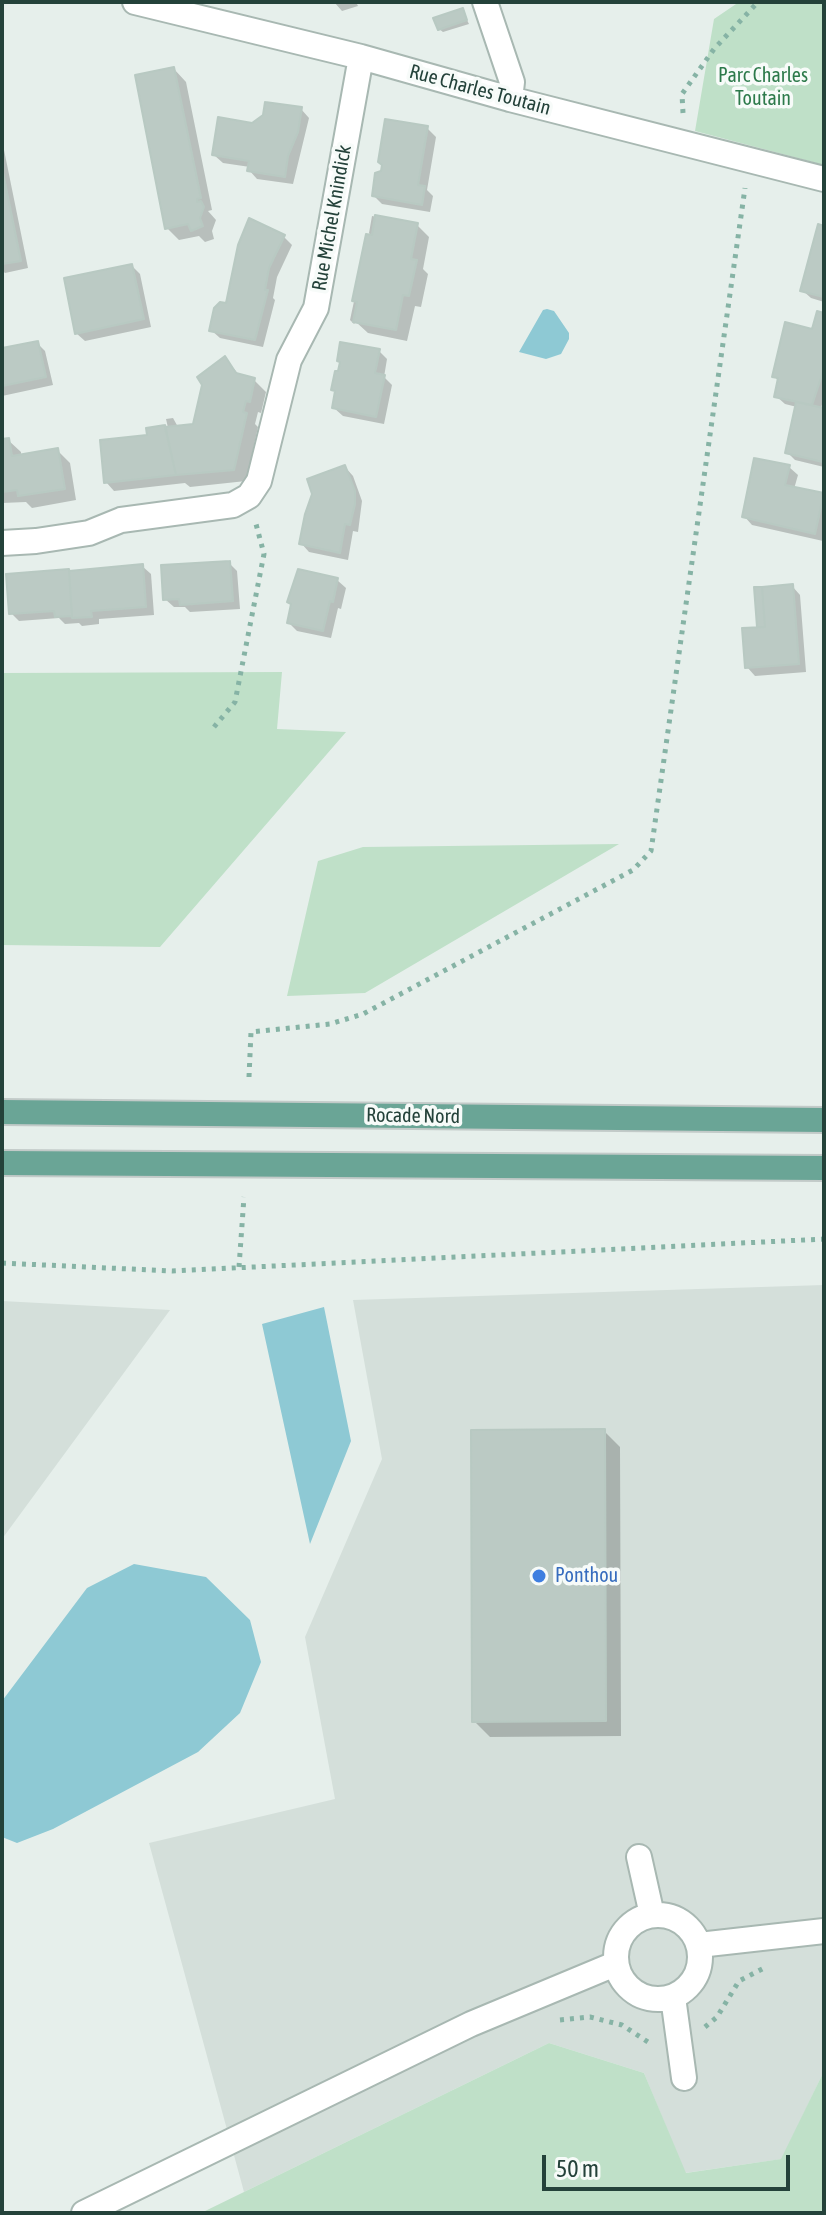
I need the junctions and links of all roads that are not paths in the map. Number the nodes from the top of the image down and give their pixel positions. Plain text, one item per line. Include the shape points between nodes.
1 (135, 2) edge
2 (485, 2) edge
3 (361, 57) junction
4 (510, 99) junction
5 (824, 179) edge
6 (2, 543) edge
7 (2, 1112) edge
8 (824, 1120) edge
9 (2, 1163) edge
10 (824, 1168) edge
11 (639, 1857) dead end
12 (652, 1915) junction
13 (824, 1931) edge
14 (699, 1945) junction
15 (615, 1964) junction
16 (673, 1997) junction
17 (684, 2078) dead end
18 (84, 2213) edge

1 - 3 street, Rue Charles Toutain
2 - 4 street via 512,82
3 - 4 street, Rue Charles Toutain
3 - 6 street, Rue Michel Knindick via 316,308 289,360 259,481 249,496 233,505 121,520 89,533
4 - 5 street, Rue Charles Toutain
7 - 8 main road, Rocade Nord
9 - 10 main road
11 - 12 street
12 - 14 street via 676,1919
12 - 15 street via 620,1937
13 - 14 street
14 - 16 street via 693,1982
15 - 16 street via 636,1994
15 - 18 street via 471,2024
16 - 17 street

